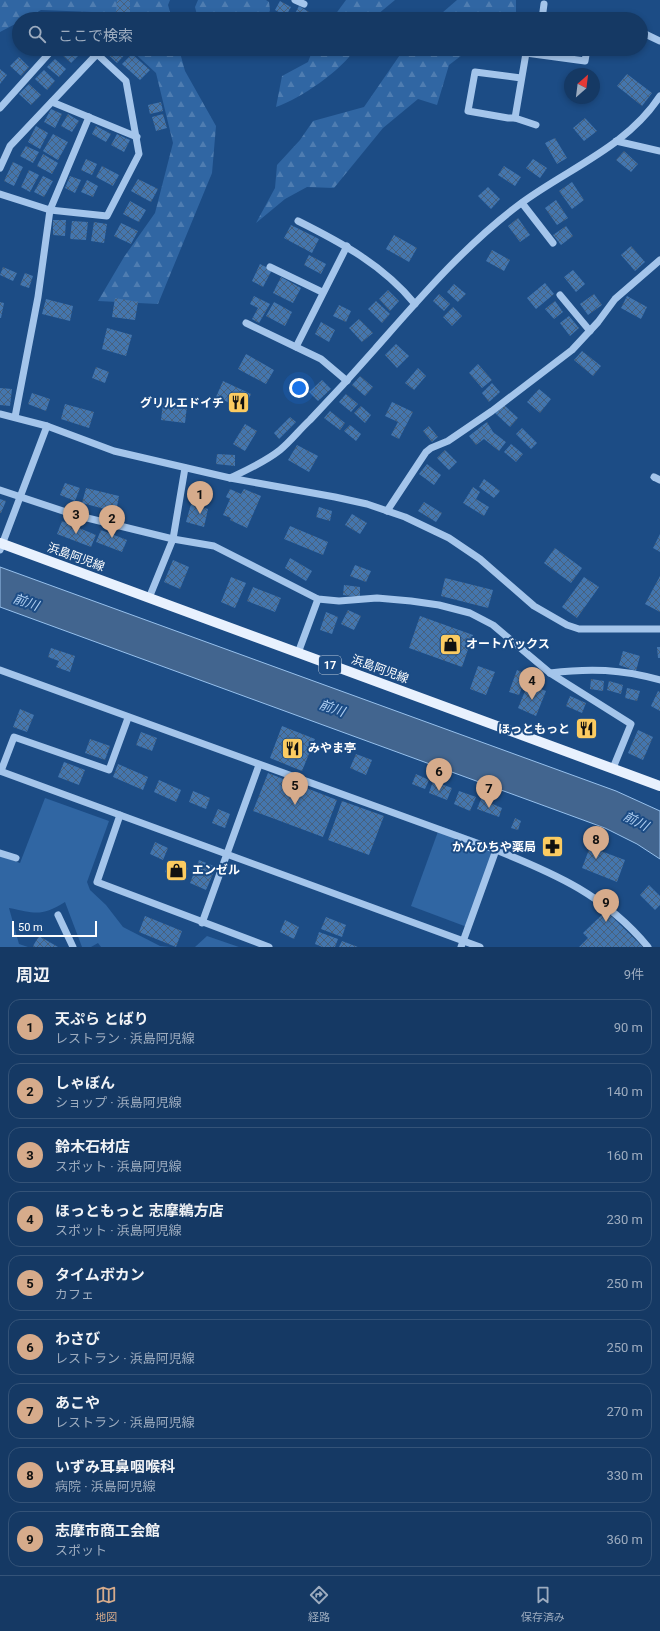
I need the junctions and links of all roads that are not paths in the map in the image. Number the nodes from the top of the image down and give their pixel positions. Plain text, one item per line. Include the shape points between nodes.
1 (295, 0) edge
2 (304, 4) dead end
3 (544, 4) dead end
4 (543, 12) edge
5 (648, 35) edge
6 (660, 41) edge
7 (47, 56) edge
8 (95, 56) edge
9 (99, 56) edge
10 (526, 56) edge
11 (558, 56) edge
12 (586, 56) edge
13 (522, 78) junction
14 (660, 96) edge
15 (52, 102) junction
16 (0, 108) edge
17 (89, 118) junction
18 (515, 118) junction
19 (536, 125) dead end
20 (137, 138) junction
21 (616, 141) junction
22 (660, 151) edge
23 (0, 168) edge
24 (0, 194) edge
25 (522, 203) junction
26 (50, 210) junction
27 (298, 221) dead end
28 (553, 243) dead end
29 (347, 246) junction
30 (660, 260) edge
31 (270, 267) dead end
32 (322, 292) junction
33 (560, 295) dead end
34 (415, 304) junction
35 (246, 323) dead end
36 (590, 331) junction
37 (296, 347) junction
38 (347, 381) junction
39 (0, 414) edge
40 (15, 417) junction
41 (47, 426) junction
42 (185, 468) junction
43 (230, 478) junction
44 (0, 490) edge
45 (20, 496) junction
46 (388, 511) junction
47 (173, 539) junction
48 (1, 546) edge
49 (149, 598) junction
50 (318, 599) junction
51 (660, 629) edge
52 (298, 653) junction
53 (0, 670) edge
54 (550, 673) junction
55 (660, 680) edge
56 (128, 718) junction
57 (259, 765) junction
58 (613, 768) junction
59 (0, 771) edge
60 (660, 786) edge
61 (120, 815) junction
62 (496, 850) junction
63 (0, 853) edge
64 (226, 854) junction
65 (16, 858) dead end
66 (58, 915) dead end
67 (202, 923) junction
68 (462, 944) edge
69 (73, 947) edge
70 (269, 947) edge
71 (480, 947) edge
72 (648, 947) edge

1 - 2 street
3 - 4 street
5 - 6 street
7 - 16 street
8 - 15 street
9 - 20 street via 126,81
10 - 13 street
11 - 12 street via 585,61
13 - 18 street
13 - 18 street via 475,72 468,111
14 - 21 street via 643,119
15 - 17 street
15 - 23 street via 10,146
17 - 20 street
17 - 26 street
18 - 19 street
20 - 26 street via 139,154 107,216
21 - 22 street
21 - 25 street
24 - 26 street
25 - 28 street
25 - 34 street via 470,246
26 - 40 street via 38,297
27 - 29 street
29 - 32 street
29 - 34 street via 402,288
30 - 36 street via 615,299
31 - 32 street
32 - 37 street
33 - 36 street
34 - 38 street
35 - 37 street
36 - 46 street via 572,350 492,411 448,441 426,452
37 - 38 street via 321,359
38 - 43 street via 280,450
39 - 40 street
40 - 41 street
41 - 42 street via 114,450
41 - 45 street
42 - 43 street
42 - 47 street
43 - 46 street via 335,496
44 - 45 street
45 - 47 street via 75,515
45 - 48 street
46 - 51 street via 424,524 449,538 480,559 534,606 567,625 579,629
47 - 49 street
47 - 50 street via 214,546
48 - 49 main road, 浜島阿児線 / 17
49 - 52 main road, 浜島阿児線 / 17
50 - 52 street
50 - 54 street via 339,601 377,598 411,601 470,613 493,625
52 - 58 main road, 浜島阿児線 / 17
53 - 56 street
54 - 55 street via 580,669 611,670
54 - 58 street via 630,724
56 - 57 street
56 - 59 street via 109,770 14,737
57 - 62 street
57 - 64 street
58 - 60 main road, 浜島阿児線 / 17
59 - 61 street
61 - 64 street
61 - 67 street via 96,882
62 - 68 street
62 - 72 street via 549,871 586,892 617,914
63 - 65 street
64 - 67 street
64 - 68 street
66 - 69 street
67 - 70 street
68 - 71 street

